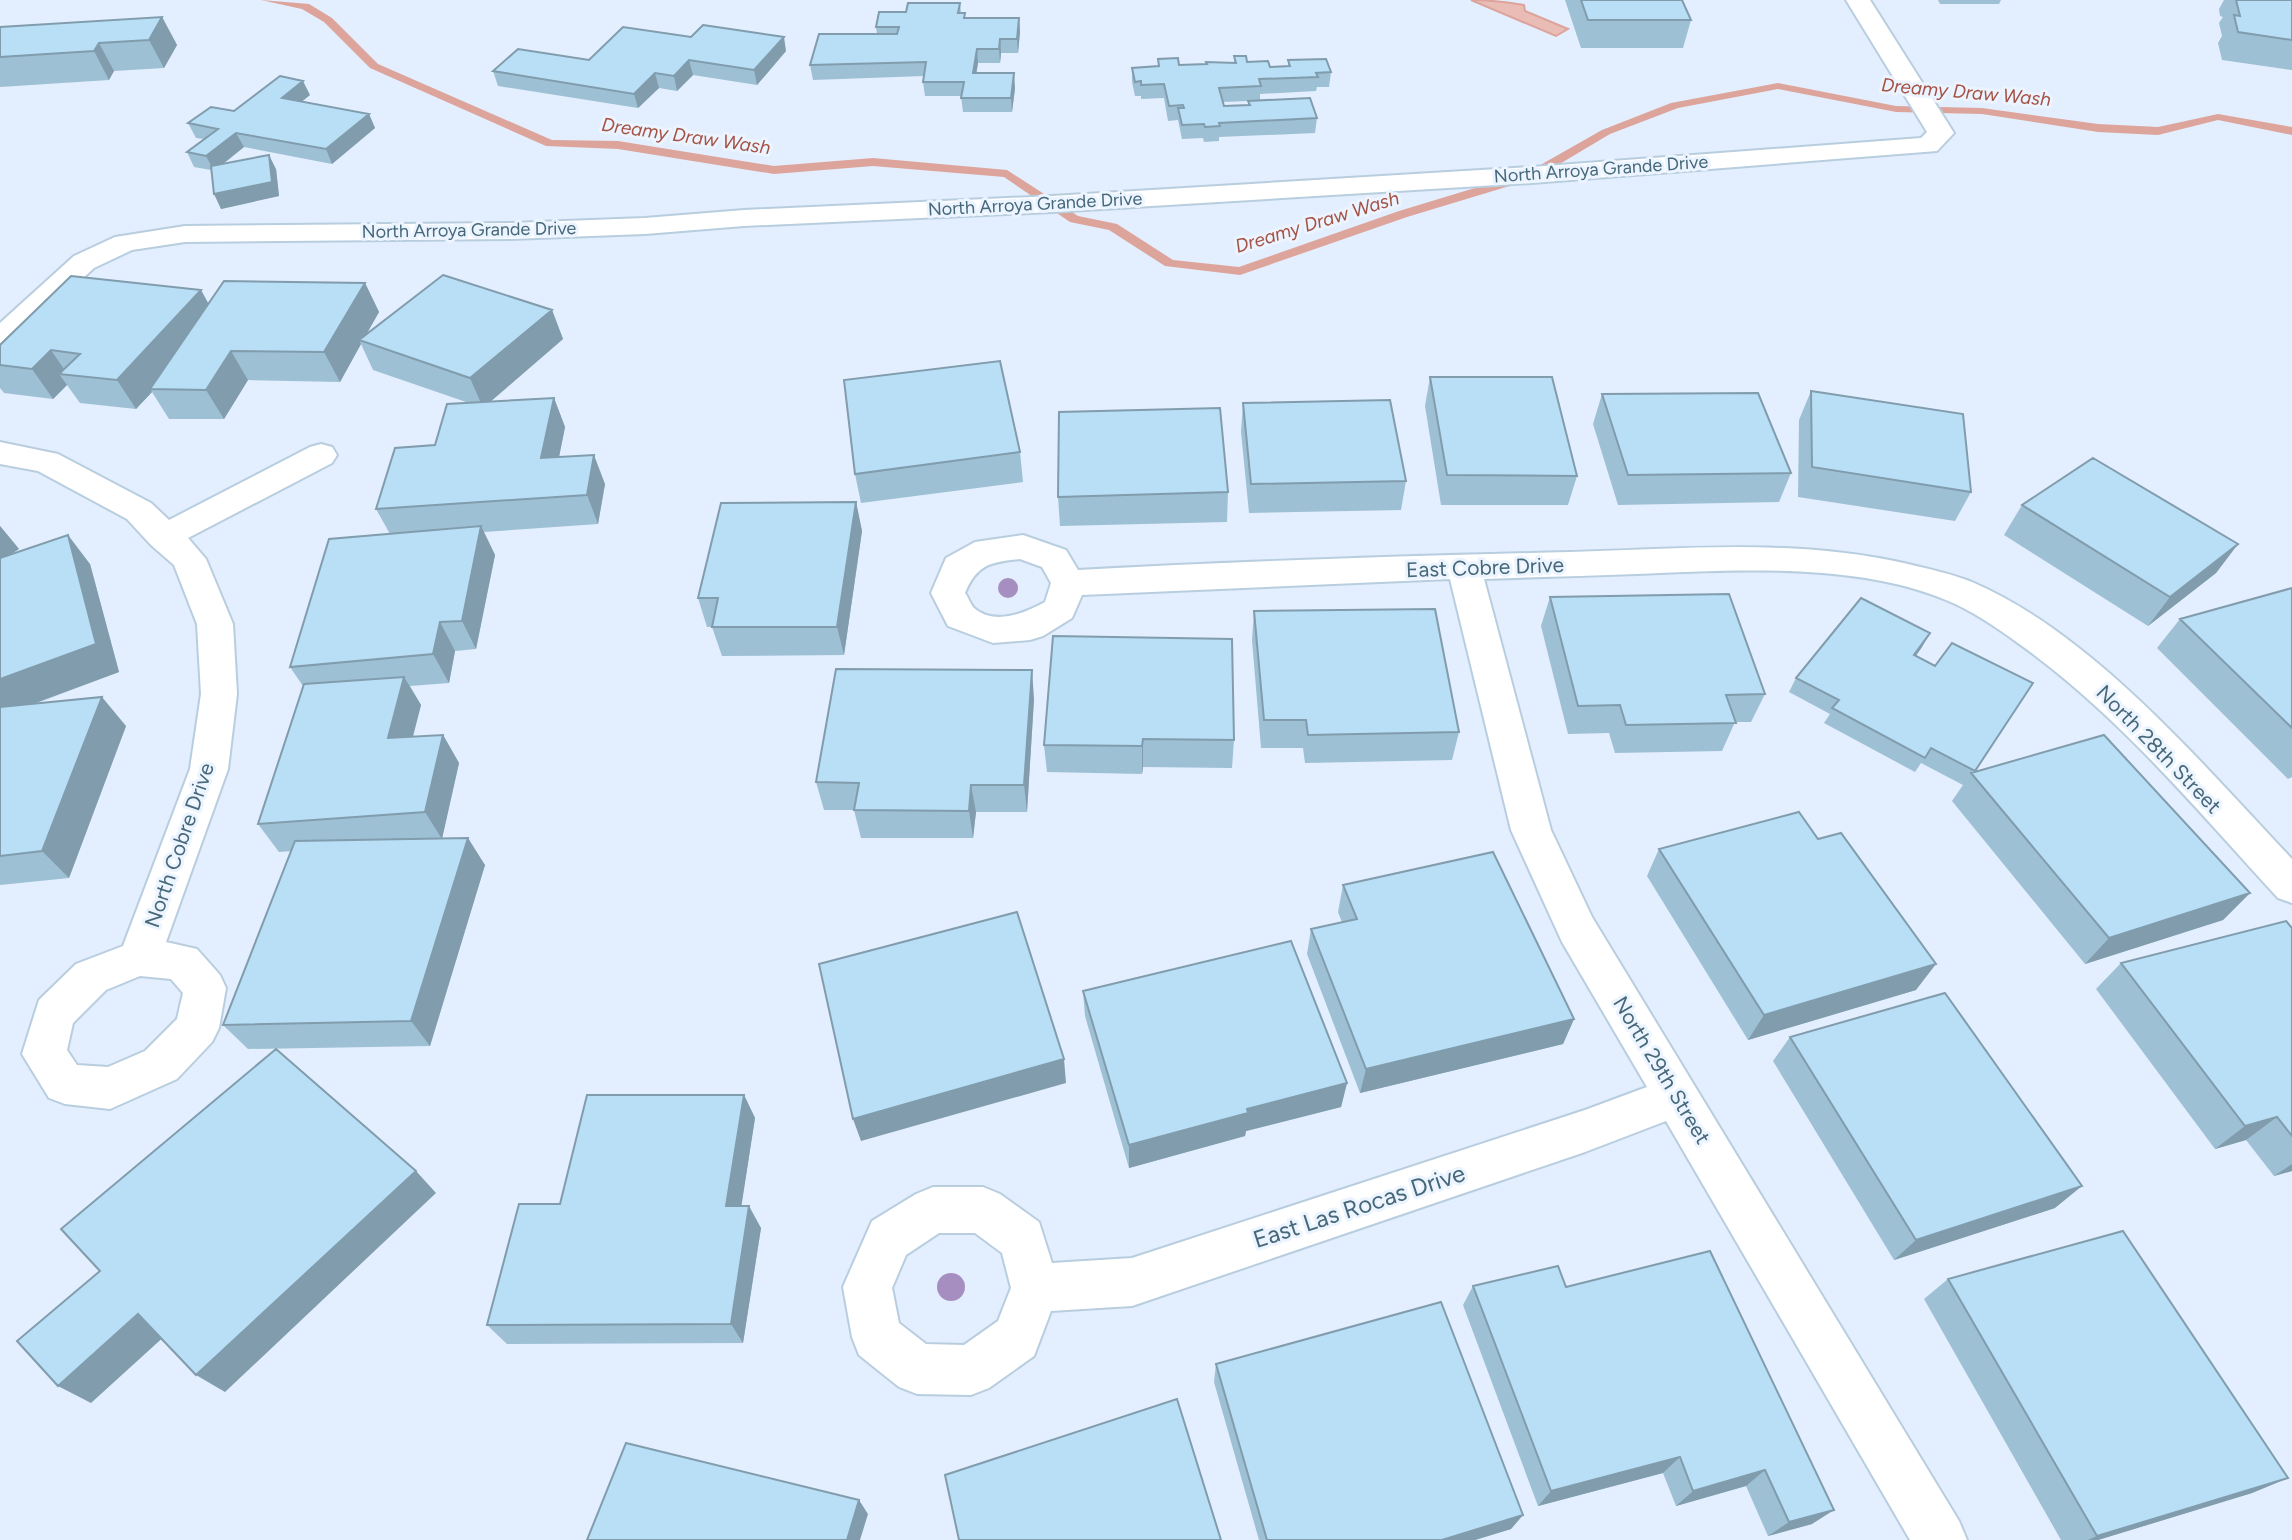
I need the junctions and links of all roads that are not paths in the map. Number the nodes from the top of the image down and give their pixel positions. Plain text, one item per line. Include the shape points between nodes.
1 (1858, 0) edge
2 (0, 339) edge
3 (0, 453) edge
4 (321, 455) dead end
5 (163, 537) junction
6 (1464, 567) junction
7 (1901, 574) joint
8 (1068, 583) dead end
9 (2292, 886) edge
10 (139, 958) dead end
11 (1677, 1096) junction
12 (1035, 1288) dead end
13 (1940, 1540) edge

1 - 2 street, North Arroya Grande Drive via 1941,132 1928,145 1052,204 511,231 186,234 125,243 84,262
3 - 5 street, North Cobre Drive via 47,462 139,512
4 - 5 street
5 - 10 street, North Cobre Drive via 189,559 215,624 219,694 209,769
6 - 7 street, East Cobre Drive via 1829,561
6 - 8 street, East Cobre Drive
6 - 11 street, North 29th Street via 1531,830 1577,929
7 - 9 street, North 28th Street via 1959,591 2030,634 2108,693
11 - 12 street, East Las Rocas Drive via 1132,1282
11 - 13 street, North 29th Street

